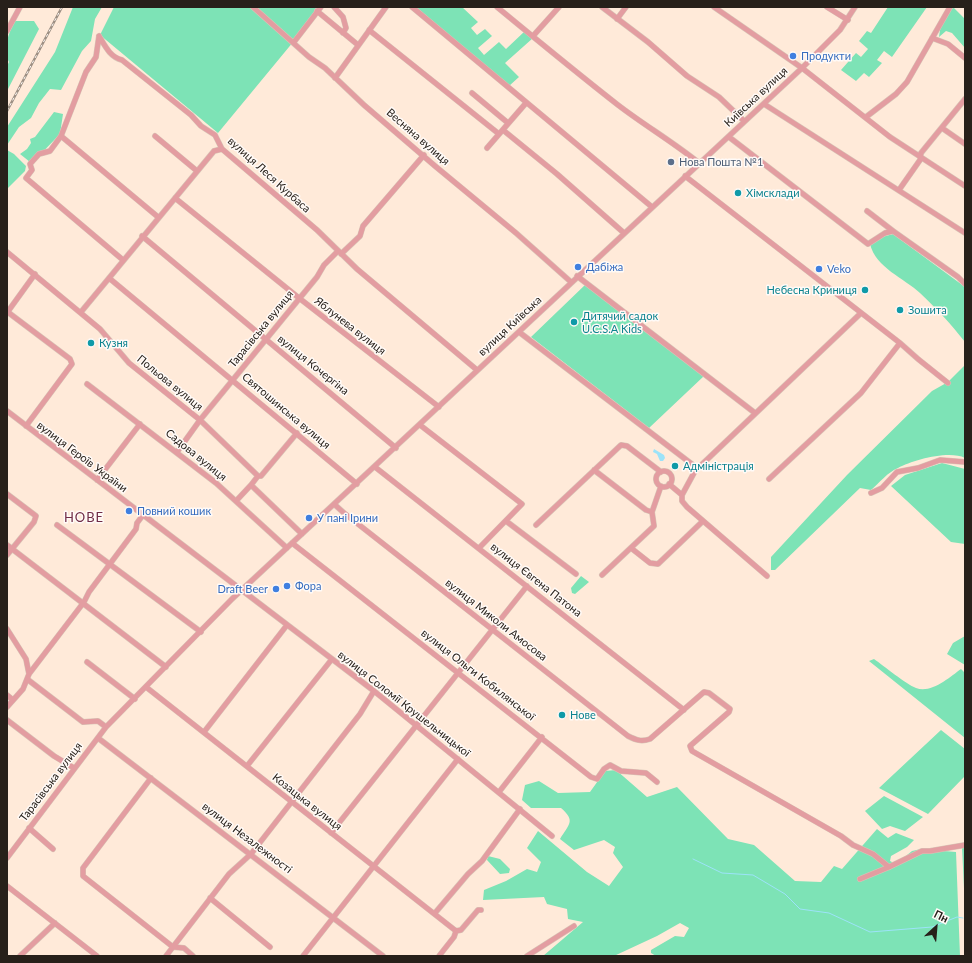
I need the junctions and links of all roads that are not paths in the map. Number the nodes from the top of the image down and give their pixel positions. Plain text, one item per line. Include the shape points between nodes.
1 (20, 7) edge
2 (253, 7) edge
3 (334, 7) edge
4 (386, 7) edge
5 (412, 7) edge
6 (497, 7) edge
7 (559, 7) edge
8 (602, 7) edge
9 (626, 7) edge
10 (714, 7) edge
11 (827, 7) edge
12 (855, 7) edge
13 (950, 7) edge
14 (319, 9) edge
15 (617, 20) junction
16 (848, 20) junction
17 (369, 30) junction
18 (7, 31) edge
19 (343, 32) junction
20 (533, 36) junction
21 (932, 38) junction
22 (294, 42) junction
23 (358, 45) junction
24 (965, 58) edge
25 (802, 68) junction
26 (335, 78) junction
27 (472, 93) dead end
28 (965, 99) edge
29 (526, 103) junction
30 (764, 104) junction
31 (866, 118) junction
32 (744, 122) junction
33 (508, 123) junction
34 (942, 128) junction
35 (501, 132) junction
36 (61, 136) junction
37 (155, 136) dead end
38 (728, 137) junction
39 (965, 144) edge
40 (487, 148) dead end
41 (222, 149) junction
42 (424, 155) junction
43 (920, 157) junction
44 (699, 163) junction
45 (197, 171) junction
46 (685, 176) junction
47 (965, 186) edge
48 (899, 190) junction
49 (175, 198) junction
50 (652, 207) junction
51 (868, 211) dead end
52 (158, 217) junction
53 (893, 231) junction
54 (624, 233) junction
55 (965, 233) edge
56 (142, 236) junction
57 (7, 252) edge
58 (340, 253) junction
59 (123, 260) junction
60 (35, 274) junction
61 (577, 276) junction
62 (109, 278) junction
63 (571, 282) junction
64 (965, 284) edge
65 (298, 298) junction
66 (81, 312) junction
67 (861, 313) junction
68 (519, 332) junction
69 (266, 339) junction
70 (900, 343) junction
71 (477, 370) junction
72 (233, 379) junction
73 (948, 383) dead end
74 (87, 384) dead end
75 (439, 407) junction
76 (7, 411) edge
77 (755, 413) junction
78 (200, 420) junction
79 (140, 424) junction
80 (420, 425) junction
81 (26, 426) junction
82 (297, 433) junction
83 (396, 448) junction
84 (177, 452) junction
85 (965, 462) edge
86 (375, 466) junction
87 (594, 470) junction
88 (695, 471) junction
89 (661, 472) junction
90 (258, 476) junction
91 (97, 480) junction
92 (769, 480) dead end
93 (357, 484) junction
94 (669, 484) junction
95 (251, 485) junction
96 (661, 486) junction
97 (870, 493) dead end
98 (7, 494) edge
99 (682, 496) junction
100 (236, 501) junction
101 (334, 504) junction
102 (652, 512) junction
103 (142, 515) junction
104 (506, 521) junction
105 (703, 521) junction
106 (57, 525) dead end
107 (536, 525) dead end
108 (302, 534) junction
109 (292, 543) junction
110 (7, 544) edge
111 (287, 548) junction
112 (479, 548) junction
113 (631, 548) junction
114 (12, 549) junction
115 (7, 555) edge
116 (109, 565) junction
117 (576, 574) dead end
118 (602, 575) dead end
119 (767, 576) dead end
120 (527, 586) junction
121 (242, 590) junction
122 (84, 602) junction
123 (287, 625) junction
124 (7, 629) edge
125 (492, 629) junction
126 (201, 632) junction
127 (332, 659) junction
128 (87, 662) dead end
129 (166, 667) junction
130 (458, 673) junction
131 (29, 674) junction
132 (27, 679) junction
133 (146, 687) junction
134 (374, 691) junction
135 (7, 695) edge
136 (135, 699) junction
137 (13, 700) junction
138 (7, 707) edge
139 (684, 710) junction
140 (7, 720) edge
141 (417, 725) junction
142 (106, 727) junction
143 (204, 732) junction
144 (542, 737) junction
145 (98, 738) junction
146 (458, 759) junction
147 (246, 766) junction
148 (74, 768) junction
149 (151, 778) junction
150 (656, 782) dead end
151 (499, 792) junction
152 (290, 802) junction
153 (520, 809) junction
154 (29, 828) junction
155 (330, 833) junction
156 (552, 836) dead end
157 (965, 845) edge
158 (53, 848) dead end
159 (251, 854) junction
160 (7, 858) edge
161 (374, 867) junction
162 (889, 868) junction
163 (860, 879) dead end
164 (7, 886) edge
165 (210, 898) junction
166 (481, 910) dead end
167 (435, 913) junction
168 (334, 918) junction
169 (55, 923) junction
170 (574, 926) dead end
171 (456, 931) junction
172 (173, 947) junction
173 (270, 947) dead end
174 (20, 956) edge
175 (97, 956) edge
176 (166, 956) edge
177 (194, 956) edge
178 (304, 956) edge
179 (383, 956) edge
180 (438, 956) edge
181 (527, 956) edge

1 - 18 street
2 - 22 street, Весняна вулиця
3 - 19 street via 343,17 346,28
4 - 17 street
5 - 29 street
6 - 20 street
7 - 20 street
8 - 15 street
9 - 15 street
10 - 25 street
11 - 16 street
12 - 16 street, Київська вулиця
13 - 21 street
14 - 19 street
14 - 22 street
15 - 32 street via 643,38 687,76 718,97
16 - 25 street, Київська вулиця
17 - 23 street
17 - 35 street
19 - 23 street
20 - 44 street via 617,104
21 - 24 street via 944,42
21 - 31 street via 907,82
22 - 26 street, Весняна вулиця
23 - 26 street
25 - 30 street, Київська вулиця
25 - 31 street
26 - 42 street, Весняна вулиця
27 - 33 street
28 - 34 street
29 - 33 street
29 - 50 street
30 - 32 street, Київська вулиця
30 - 48 street
31 - 43 street
32 - 38 street, Київська вулиця
33 - 35 street
34 - 39 street
34 - 43 street
35 - 40 street
35 - 54 street via 557,174
36 - 41 street, вулиця Леся Курбаса via 86,72 96,57 99,36 116,58 122,60 215,135
36 - 52 street
36 - 59 street via 50,151 39,154 30,164 32,170 26,178
37 - 45 street
38 - 44 street, Київська вулиця
38 - 53 street via 868,244
41 - 45 street via 214,151
41 - 58 street, вулиця Леся Курбаса
42 - 58 street, Тарасівська вулиця via 363,226 360,236
42 - 63 street, Весняна вулиця
43 - 47 street
43 - 48 street
44 - 46 street, вулиця Київська
45 - 49 street
46 - 50 street, вулиця Київська
46 - 67 street
48 - 55 street
49 - 52 street
49 - 65 street, Яблунева вулиця
50 - 54 street, вулиця Київська
51 - 53 street
52 - 56 street
53 - 64 street
54 - 61 street, вулиця Київська
56 - 59 street
56 - 69 street, вулиця Кочергіна
57 - 60 street, Польова вулиця
58 - 65 street, Тарасівська вулиця via 324,265
58 - 71 street, вулиця Леся Курбаса
59 - 62 street
60 - 66 street, Польова вулиця
60 - 81 street via 9,312 70,359 72,364
61 - 63 street, вулиця Київська
61 - 77 street
62 - 66 street
62 - 72 street, Святошинська вулиця
63 - 68 street, вулиця Київська
65 - 69 street, Тарасівська вулиця
65 - 75 street, Яблунева вулиця
66 - 78 street, Польова вулиця via 100,329 129,363
67 - 70 street
67 - 77 street via 775,397
68 - 71 street, вулиця Київська
68 - 88 street via 693,465
69 - 72 street, Тарасівська вулиця
69 - 83 street, вулиця Кочергіна
70 - 73 street
70 - 92 street via 861,393
71 - 75 street, вулиця Київська
72 - 78 street, Тарасівська вулиця
72 - 82 street, Святошинська вулиця
74 - 79 street, Садова вулиця
75 - 80 street, вулиця Київська
76 - 81 street, вулиця Героїв України
77 - 88 street
78 - 84 street, Тарасівська вулиця
78 - 90 street, Польова вулиця
79 - 84 street, Садова вулиця
79 - 91 street
80 - 83 street, вулиця Київська
80 - 104 street via 522,504
81 - 91 street, вулиця Героїв України
82 - 90 street via 261,476
82 - 93 street, Святошинська вулиця
83 - 86 street, вулиця Київська
84 - 100 street, Садова вулиця
85 - 97 street via 940,460 897,472 882,488
86 - 93 street, вулиця Київська
86 - 112 street, вулиця Євгена Патона
87 - 89 street via 624,445
87 - 102 street
87 - 107 street
88 - 99 street
89 - 94 street via 667,472 671,476
89 - 96 street via 656,480
90 - 95 street
91 - 103 street, вулиця Героїв України
93 - 101 street, вулиця Київська
94 - 96 street
94 - 99 street
95 - 100 street
95 - 108 street
96 - 102 street
98 - 114 street via 36,516
99 - 105 street via 682,501 687,507
100 - 111 street, Садова вулиця
101 - 108 street, вулиця Київська
101 - 125 street, вулиця Миколи Амосова
102 - 113 street via 654,526
103 - 116 street via 136,529
103 - 121 street, вулиця Героїв України
104 - 112 street
104 - 117 street
105 - 113 street via 658,564 650,563
105 - 119 street
106 - 116 street
108 - 109 street, вулиця Київська
109 - 111 street, вулиця Київська
109 - 130 street, вулиця Ольги Кобилянської
110 - 114 street
111 - 121 street, вулиця Київська
112 - 120 street, вулиця Євгена Патона
113 - 118 street
114 - 115 street
114 - 122 street
116 - 122 street via 88,592
116 - 126 street
120 - 125 street
120 - 139 street, вулиця Євгена Патона
121 - 123 street, вулиця Соломії Крушельницької
121 - 126 street, вулиця Київська
122 - 129 street
122 - 131 street
123 - 127 street, вулиця Соломії Крушельницької
123 - 143 street
124 - 131 street via 26,660
125 - 130 street
125 - 139 street, вулиця Миколи Амосова via 628,736 644,742
126 - 129 street, Тарасівська вулиця
127 - 134 street, вулиця Соломії Крушельницької
127 - 147 street
128 - 136 street
129 - 133 street, Тарасівська вулиця
130 - 141 street
130 - 144 street, вулиця Ольги Кобилянської
131 - 132 street
132 - 137 street via 25,686
132 - 142 street via 83,722 98,721
133 - 136 street, Тарасівська вулиця
133 - 143 street, Козацька вулиця
134 - 141 street, вулиця Соломії Крушельницької
134 - 152 street via 360,714
135 - 137 street
136 - 142 street, Тарасівська вулиця
137 - 138 street
139 - 162 street via 704,692 709,692 722,702 730,709 729,712 690,746 692,751 853,845 873,854
140 - 148 street
141 - 146 street, вулиця Соломії Крушельницької
141 - 155 street
142 - 145 street, Тарасівська вулиця
143 - 147 street, Козацька вулиця
144 - 150 street, вулиця Ольги Кобилянської via 591,777 597,779 604,769 610,766 621,771 646,774
144 - 151 street
145 - 148 street, Тарасівська вулиця
145 - 149 street, вулиця Незалежності
146 - 151 street, вулиця Соломії Крушельницької
146 - 161 street
147 - 152 street, Козацька вулиця
148 - 154 street, Тарасівська вулиця
149 - 159 street, вулиця Незалежності
149 - 172 street via 82,872 86,879
151 - 153 street, вулиця Соломії Крушельницької
152 - 155 street, Козацька вулиця
152 - 159 street
153 - 156 street, вулиця Соломії Крушельницької
153 - 167 street via 482,860
154 - 158 street
154 - 160 street, Тарасівська вулиця
155 - 161 street, Козацька вулиця
157 - 162 street via 922,851
159 - 165 street via 229,874
159 - 168 street, вулиця Незалежності
161 - 167 street, Козацька вулиця
161 - 168 street
162 - 163 street
164 - 169 street
165 - 172 street
165 - 173 street
166 - 171 street via 478,910 461,930
167 - 171 street, Козацька вулиця
168 - 178 street
168 - 179 street, вулиця Незалежності
169 - 174 street
169 - 175 street
170 - 181 street
171 - 180 street
172 - 176 street
172 - 177 street via 184,948

